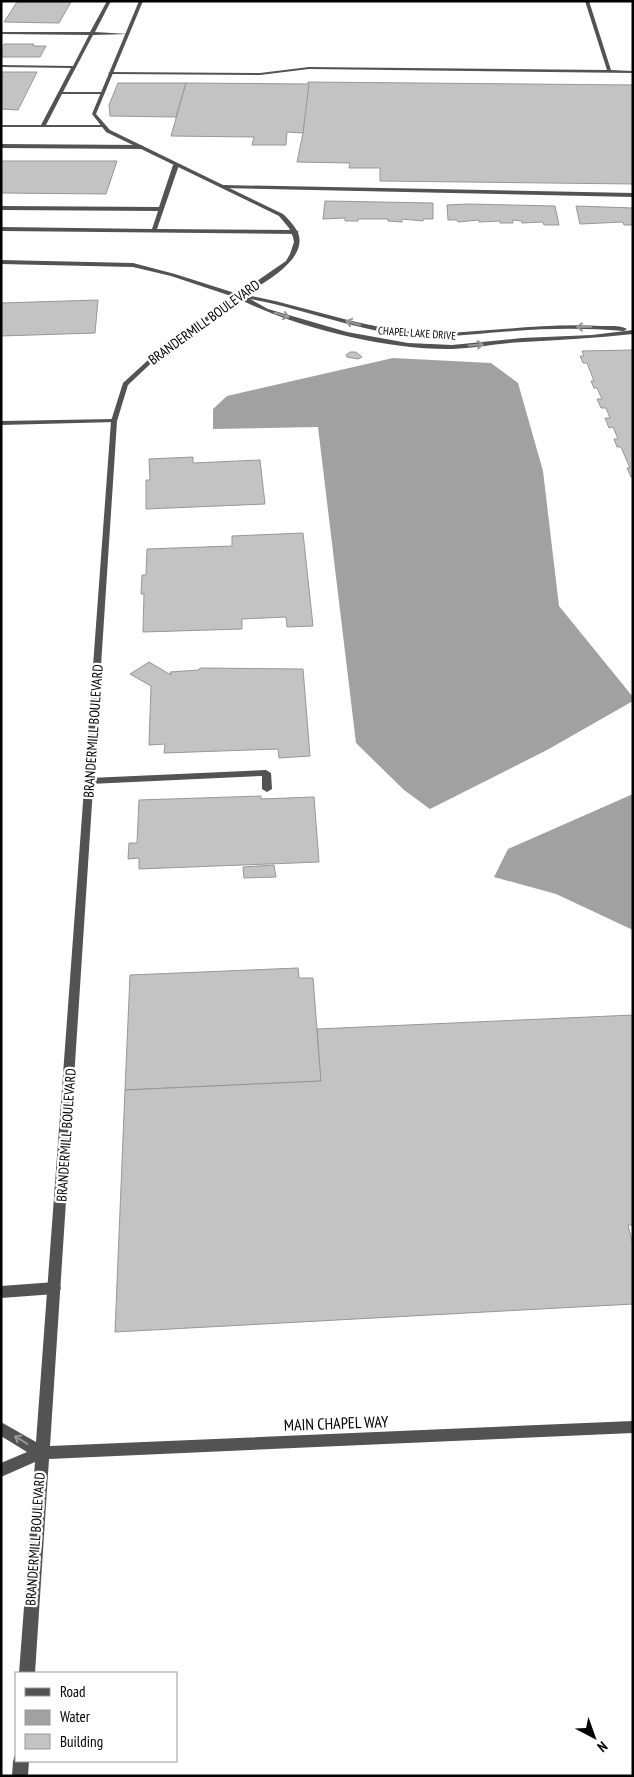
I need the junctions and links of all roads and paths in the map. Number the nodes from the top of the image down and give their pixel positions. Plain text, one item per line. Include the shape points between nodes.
1 (109, 1) edge
2 (141, 1) edge
3 (586, 1) edge
4 (1, 34) edge
5 (93, 34) junction
6 (127, 34) junction
7 (1, 66) edge
8 (75, 67) junction
9 (609, 71) junction
10 (633, 72) edge
11 (110, 73) junction
12 (61, 93) junction
13 (102, 93) junction
14 (1, 126) edge
15 (43, 126) junction
16 (104, 126) junction
17 (1, 146) edge
18 (141, 147) junction
19 (176, 165) junction
20 (224, 188) junction
21 (633, 194) edge
22 (1, 208) edge
23 (161, 209) junction
24 (1, 229) edge
25 (154, 230) junction
26 (296, 232) junction
27 (1, 262) edge
28 (238, 296) junction
29 (633, 331) edge
30 (114, 421) junction
31 (1, 423) edge
32 (90, 781) junction
33 (267, 790) dead end
34 (55, 1288) junction
35 (1, 1292) edge
36 (633, 1427) edge
37 (1, 1428) edge
38 (41, 1453) junction
39 (1, 1470) edge
40 (27, 1672) edge
41 (21, 1762) edge
42 (20, 1776) edge

1 - 5 street
2 - 6 street
3 - 9 street
4 - 5 street
5 - 6 street
5 - 8 street
6 - 11 street
7 - 8 street
8 - 12 street
9 - 10 street
9 - 11 street via 309,68 260,74
11 - 13 street
12 - 13 street
12 - 15 street
13 - 16 street via 94,114
14 - 15 street
15 - 16 street
16 - 18 street
17 - 18 street
18 - 19 street
19 - 20 street
19 - 23 street
20 - 21 street
20 - 26 street via 281,214
22 - 23 street
23 - 25 street
24 - 25 street
25 - 26 street
26 - 28 street, BRANDERMILL BOULEVARD via 297,246 288,262
27 - 28 street, CHAPEL LAKE DRIVE via 133,265
29 -> 28 street, CHAPEL LAKE DRIVE via 563,327 451,335 415,334 362,325 281,302
28 -> 29 street, CHAPEL LAKE DRIVE via 266,310 346,334 408,345 452,347 592,338
28 - 30 street, BRANDERMILL BOULEVARD via 161,351 125,384
30 - 31 street
30 - 32 street, BRANDERMILL BOULEVARD
32 - 33 street via 266,773
32 - 34 street, BRANDERMILL BOULEVARD
34 - 35 street
34 - 38 street, BRANDERMILL BOULEVARD
36 - 38 street, MAIN CHAPEL WAY
38 -> 37 street
38 - 39 street, MAIN CHAPEL WAY
38 - 40 street, BRANDERMILL BOULEVARD
41 - 42 street

